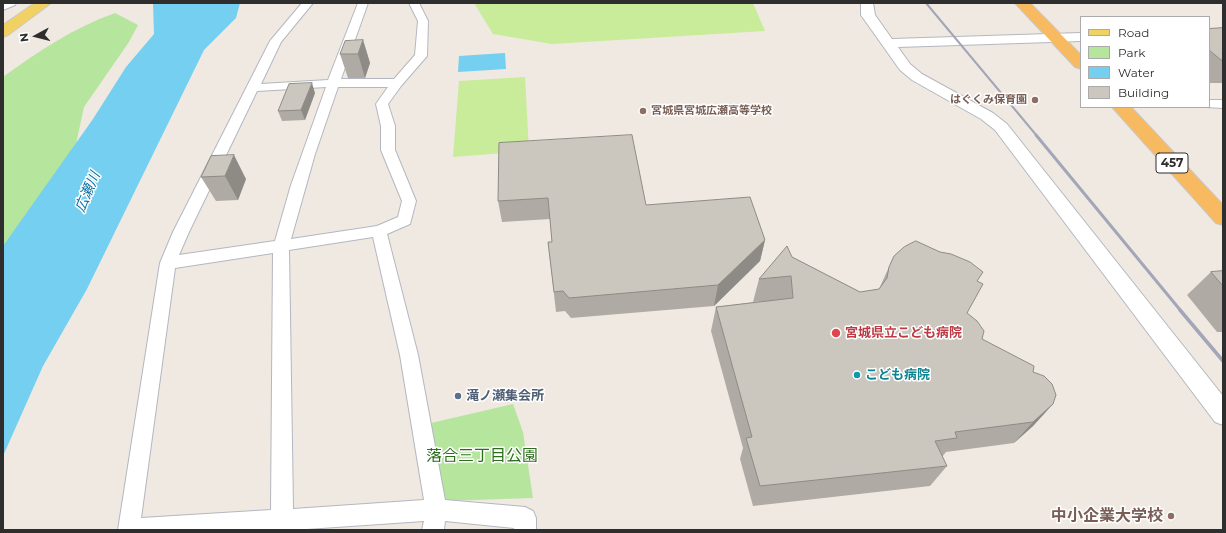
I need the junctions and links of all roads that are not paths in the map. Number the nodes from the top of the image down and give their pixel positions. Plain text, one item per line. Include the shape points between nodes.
1 (11, 3) edge
2 (44, 3) edge
3 (308, 3) edge
4 (363, 3) edge
5 (414, 3) edge
6 (867, 3) edge
7 (1022, 3) edge
8 (3, 7) edge
9 (3, 32) edge
10 (1056, 37) junction
11 (1080, 37) edge
12 (888, 43) junction
13 (1080, 63) edge
14 (333, 83) junction
15 (397, 83) junction
16 (252, 88) junction
17 (1210, 104) edge
18 (1223, 104) edge
19 (1122, 108) edge
20 (1223, 218) edge
21 (379, 231) junction
22 (281, 247) junction
23 (168, 263) junction
24 (1223, 414) edge
25 (282, 520) junction
26 (435, 520) edge
27 (129, 530) edge
28 (525, 530) edge

1 - 8 street
2 - 9 main road
3 - 16 street via 276,40
4 - 14 street
5 - 15 street via 423,21 420,56
6 - 12 street via 868,15
7 - 10 highway
10 - 11 street
10 - 12 street
10 - 13 highway
12 - 24 street via 905,67 917,77 987,116 1001,127
14 - 15 street
14 - 16 street
14 - 22 street
15 - 21 street via 382,104 388,126 388,150 409,201 405,220
16 - 23 street
17 - 18 street
19 - 20 highway, 457
21 - 22 street
21 - 26 street via 409,355
22 - 23 street
22 - 25 street
23 - 27 street
25 - 26 street
25 - 27 street
26 - 28 street via 525,518

